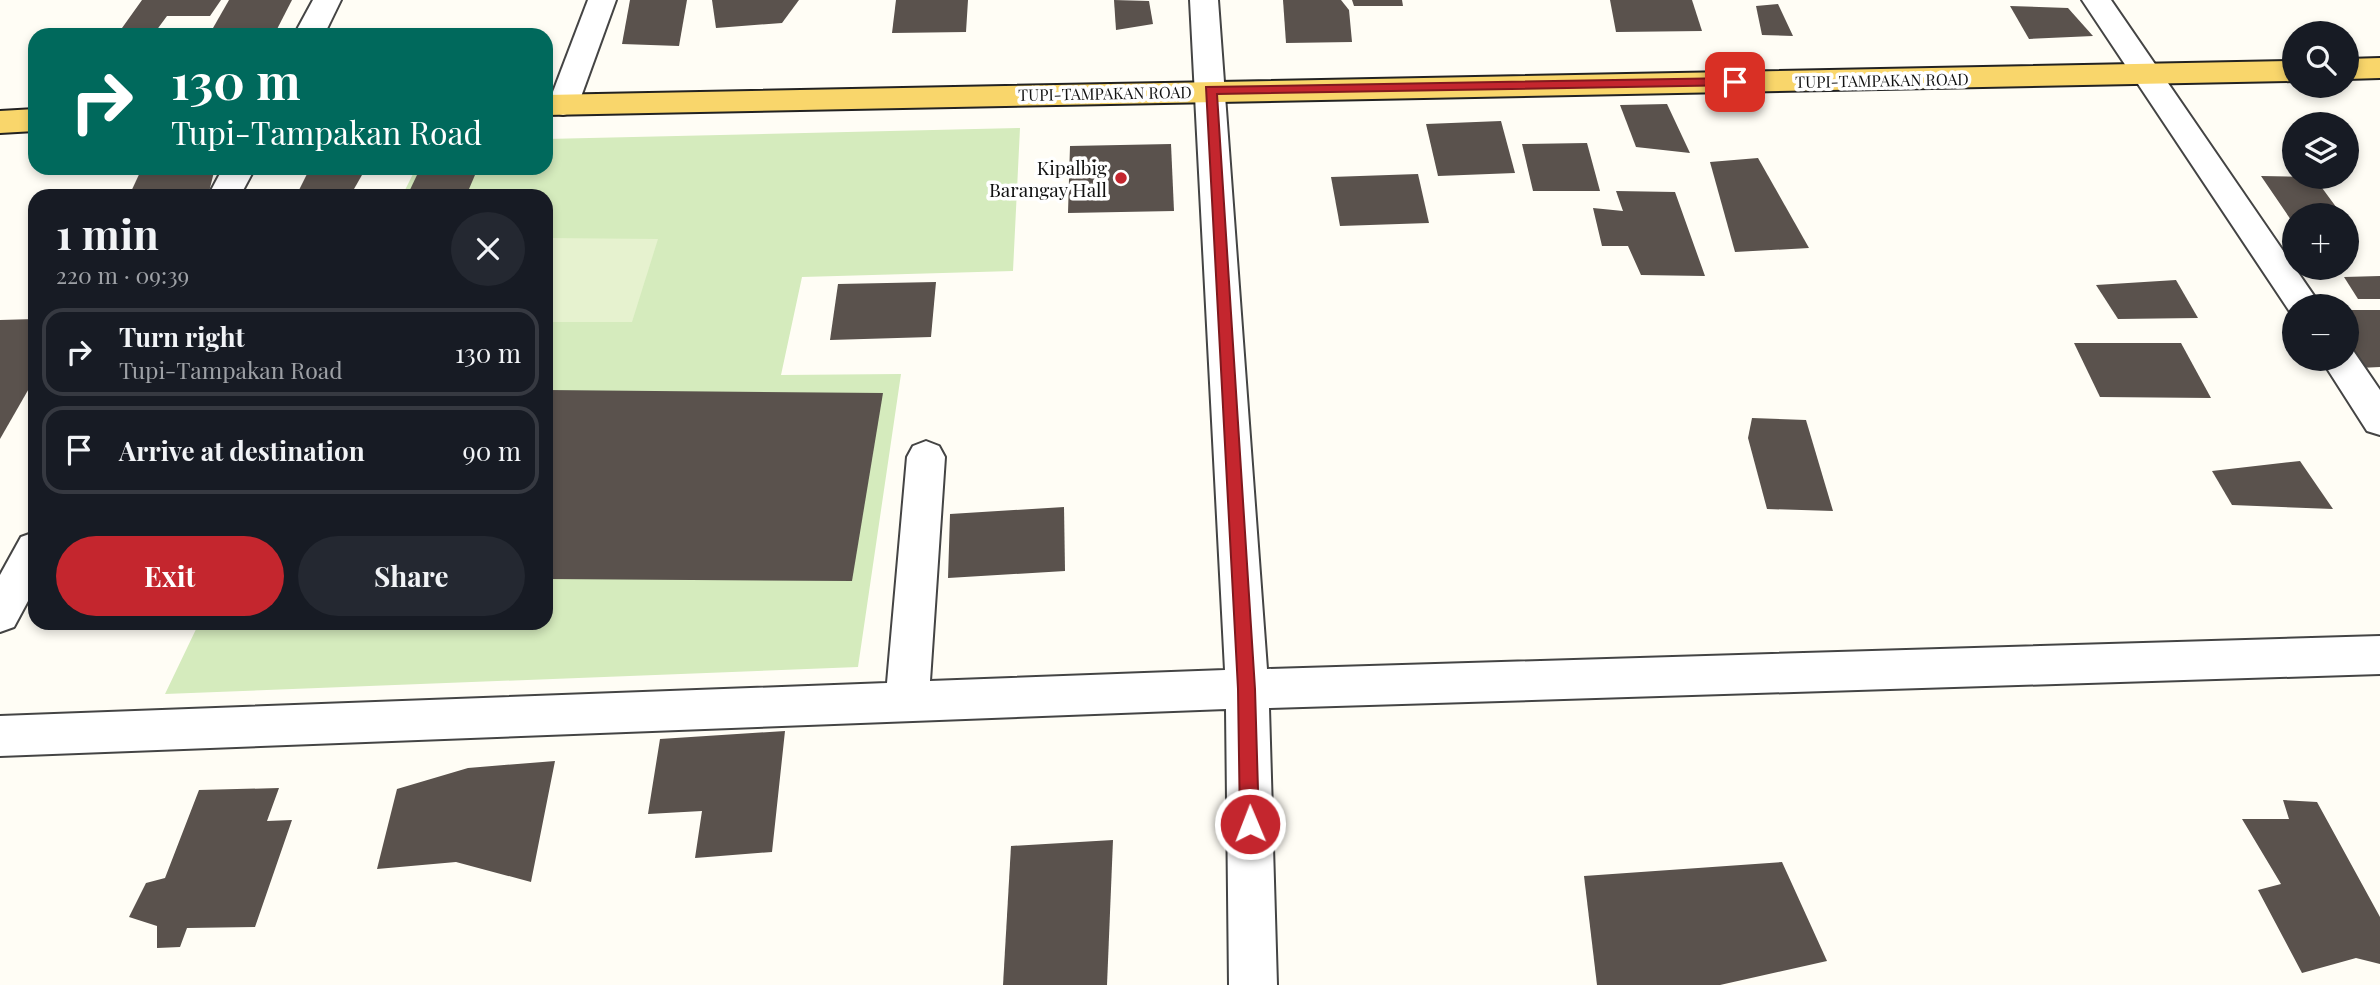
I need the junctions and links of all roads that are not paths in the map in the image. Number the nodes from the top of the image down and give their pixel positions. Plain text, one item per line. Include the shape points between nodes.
1 (327, 0) edge
2 (602, 0) edge
3 (1204, 0) edge
4 (2096, 0) edge
5 (313, 28) edge
6 (2380, 68) edge
7 (2359, 69) edge
8 (2282, 71) edge
9 (2150, 76) junction
10 (1211, 90) junction
11 (554, 105) edge
12 (28, 120) edge
13 (0, 122) edge
14 (2296, 294) edge
15 (2347, 371) edge
16 (2380, 420) edge
17 (926, 457) dead end
18 (28, 562) edge
19 (0, 614) edge
20 (2380, 655) edge
21 (1247, 689) junction
22 (907, 702) junction
23 (0, 736) edge
24 (1253, 985) edge

1 - 5 street
2 - 11 street
3 - 10 street
4 - 9 street
6 - 7 main road
8 - 9 main road, TUPI-TAMPAKAN ROAD
9 - 10 main road, TUPI-TAMPAKAN ROAD
9 - 14 street
10 - 11 main road, TUPI-TAMPAKAN ROAD
10 - 21 street
12 - 13 main road
15 - 16 street
17 - 22 street
18 - 19 street
20 - 21 street
21 - 22 street
21 - 24 street
22 - 23 street

